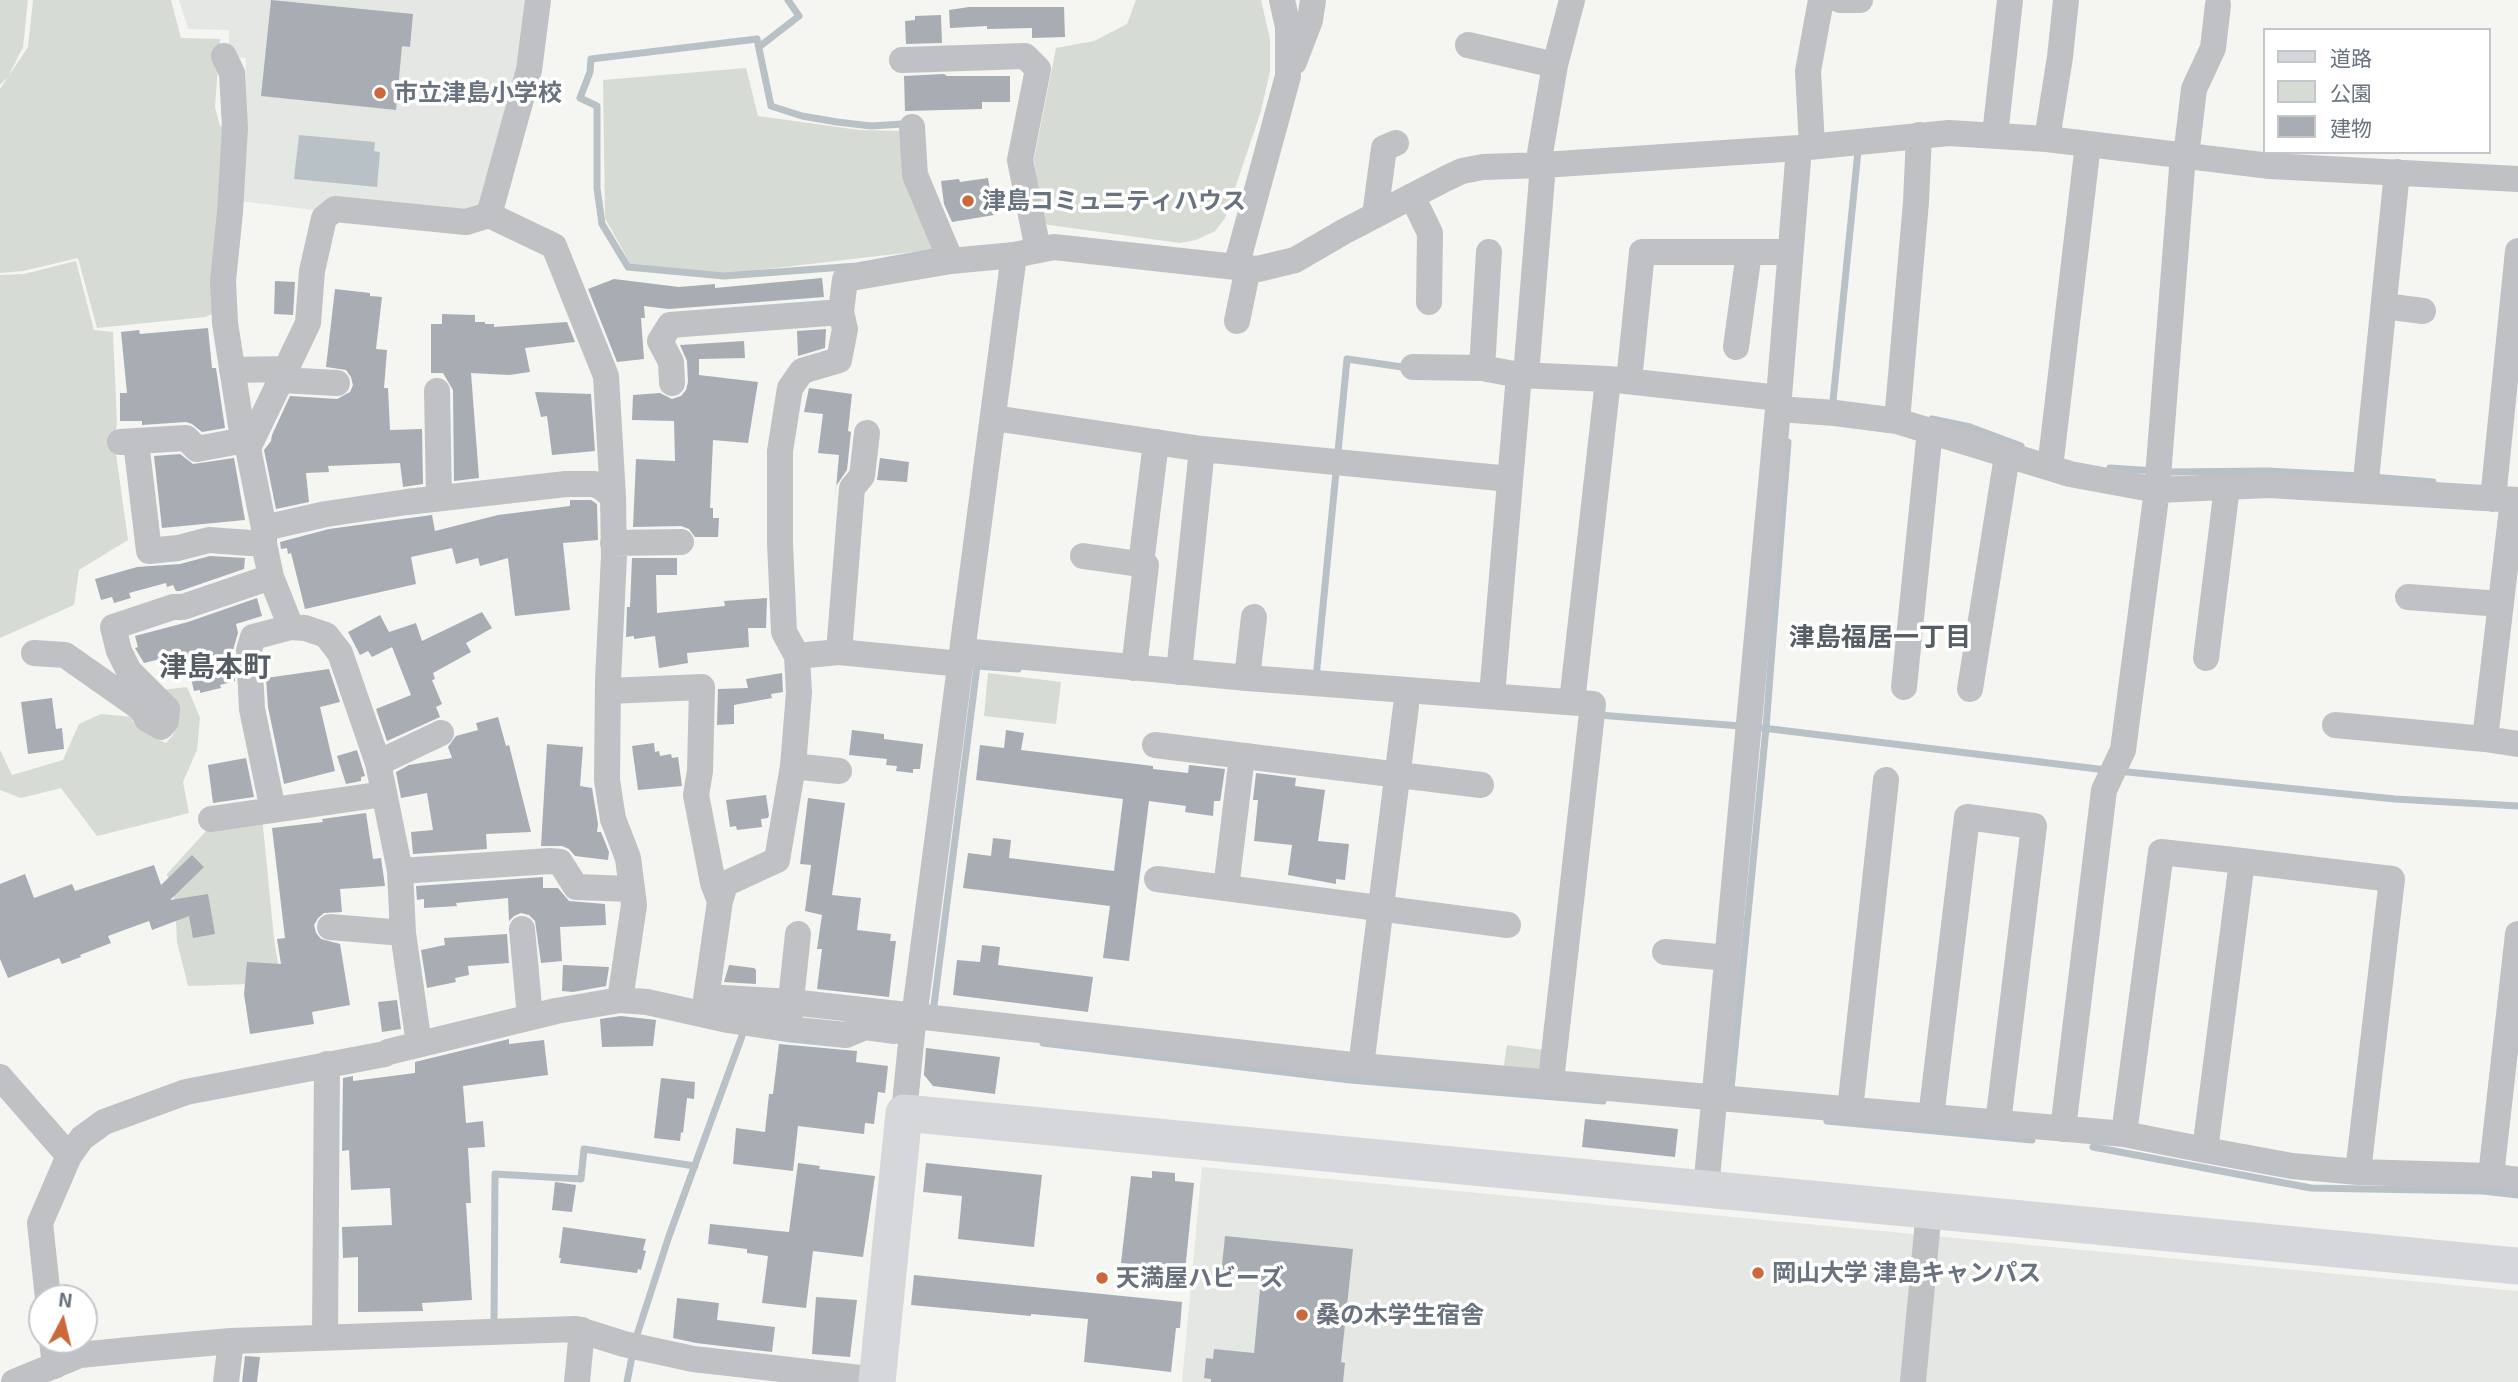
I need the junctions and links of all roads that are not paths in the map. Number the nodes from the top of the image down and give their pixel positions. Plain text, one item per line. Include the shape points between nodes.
1 (538, 0) edge
2 (1282, 0) edge
3 (1313, 0) edge
4 (1572, 0) edge
5 (1821, 0) edge
6 (1840, 0) edge
7 (1860, 0) edge
8 (2010, 0) edge
9 (2066, 0) edge
10 (2218, 5) dead end
11 (1468, 45) dead end
12 (224, 57) dead end
13 (902, 60) dead end
14 (1555, 65) junction
15 (1288, 76) junction
16 (912, 127) dead end
17 (1995, 135) junction
18 (2047, 139) junction
19 (1919, 141) junction
20 (1396, 143) dead end
21 (1806, 147) junction
22 (2087, 151) junction
23 (2183, 162) junction
24 (1541, 165) junction
25 (2386, 169) edge
26 (2518, 179) edge
27 (1412, 196) junction
28 (489, 215) junction
29 (1375, 215) junction
30 (2518, 251) edge
31 (1489, 252) dead end
32 (1749, 252) junction
33 (1789, 252) junction
34 (1026, 253) junction
35 (951, 261) junction
36 (1242, 268) junction
37 (1430, 302) dead end
38 (2384, 306) junction
39 (2423, 311) dead end
40 (841, 312) junction
41 (1237, 321) dead end
42 (1736, 347) dead end
43 (1413, 367) dead end
44 (1482, 368) junction
45 (232, 370) junction
46 (283, 374) junction
47 (1521, 379) junction
48 (337, 383) dead end
49 (672, 383) dead end
50 (1618, 385) junction
51 (437, 391) dead end
52 (1785, 407) junction
53 (1897, 413) junction
54 (994, 418) junction
55 (1930, 430) junction
56 (867, 433) dead end
57 (1156, 442) junction
58 (247, 444) junction
59 (1202, 449) junction
60 (2007, 456) junction
61 (2051, 460) junction
62 (2158, 477) junction
63 (1510, 479) junction
64 (2366, 481) junction
65 (2227, 486) junction
66 (2503, 494) edge
67 (613, 496) junction
68 (439, 497) junction
69 (264, 536) junction
70 (681, 542) dead end
71 (613, 543) junction
72 (1083, 556) dead end
73 (1141, 564) junction
74 (271, 577) junction
75 (2408, 597) dead end
76 (2501, 604) junction
77 (1254, 617) dead end
78 (291, 627) junction
79 (839, 652) junction
80 (34, 653) dead end
81 (797, 656) junction
82 (962, 658) junction
83 (2206, 658) dead end
84 (1134, 668) junction
85 (1179, 672) junction
86 (1247, 678) junction
87 (1904, 687) dead end
88 (1970, 689) dead end
89 (608, 691) junction
90 (1492, 695) junction
91 (1406, 706) dead end
92 (1586, 710) junction
93 (2335, 725) dead end
94 (441, 733) dead end
95 (2485, 739) junction
96 (2518, 744) edge
97 (1155, 745) dead end
98 (1242, 756) junction
99 (379, 763) junction
100 (793, 766) junction
101 (839, 771) dead end
102 (1397, 775) junction
103 (1886, 780) dead end
104 (1481, 785) dead end
105 (384, 794) junction
106 (273, 810) junction
107 (211, 819) dead end
108 (2242, 861) junction
109 (400, 871) junction
110 (1157, 879) dead end
111 (632, 888) junction
112 (1226, 888) junction
113 (720, 901) junction
114 (1380, 909) junction
115 (1508, 925) dead end
116 (330, 927) dead end
117 (522, 929) dead end
118 (403, 933) junction
119 (2518, 933) edge
120 (798, 934) dead end
121 (1665, 952) dead end
122 (1727, 958) junction
123 (620, 1000) junction
124 (791, 1002) junction
125 (705, 1006) junction
126 (530, 1017) junction
127 (924, 1021) junction
128 (787, 1030) junction
129 (419, 1044) junction
130 (327, 1065) junction
131 (1360, 1066) junction
132 (0, 1077) edge
133 (1551, 1082) junction
134 (1714, 1107) junction
135 (1850, 1110) junction
136 (904, 1114) junction
137 (1931, 1117) junction
138 (1998, 1123) junction
139 (2063, 1129) junction
140 (2124, 1134) junction
141 (2205, 1150) junction
142 (69, 1156) junction
143 (2358, 1172) junction
144 (2491, 1176) junction
145 (2518, 1180) edge
146 (1706, 1189) junction
147 (1929, 1210) junction
148 (2518, 1266) edge
149 (47, 1284) edge
150 (582, 1330) junction
151 (325, 1337) junction
152 (231, 1341) junction
153 (98, 1353) edge
154 (52, 1354) edge
155 (66, 1354) edge
156 (91, 1354) edge
157 (878, 1381) edge
158 (14, 1382) edge
159 (226, 1382) edge
160 (577, 1382) edge
161 (1913, 1382) edge

1 - 28 street via 529,70
2 - 15 street via 1288,27
3 - 15 street
4 - 14 street
5 - 21 street via 1808,71
6 - 7 street
8 - 17 street
9 - 18 street
10 - 23 street via 2213,48 2196,58
11 - 14 street
12 - 45 street via 232,73 235,128 223,281
13 - 34 street via 1025,56 1038,69 1020,160
14 - 24 street
15 - 36 street
16 - 35 street via 915,175
17 - 18 street
17 - 19 street via 1949,133
18 - 22 street
19 - 21 street
19 - 53 street
20 - 29 street via 1384,148
21 - 24 street
21 - 33 street
22 - 23 street
22 - 61 street
23 - 25 street
23 - 62 street
24 - 27 street via 1462,171
24 - 47 street
25 - 26 street
25 - 38 street
27 - 29 street
27 - 37 street via 1430,233
28 - 46 street via 466,222 335,209 329,213 312,271 308,323
28 - 67 street via 554,246 606,376
29 - 36 street via 1295,260
30 - 66 street
31 - 44 street
32 - 33 street
32 - 42 street
32 - 50 street via 1642,252
33 - 52 street
34 - 35 street
34 - 36 street via 1054,247
34 - 54 street
35 - 40 street via 845,279
36 - 41 street
38 - 39 street
38 - 64 street
40 - 49 street via 670,325 660,341 671,362
40 - 81 street via 845,329 839,360 802,371 794,380 780,451 784,632
43 - 44 street
44 - 47 street
45 - 46 street
45 - 58 street
46 - 48 street
46 - 58 street
47 - 50 street
47 - 63 street
50 - 52 street
50 - 92 street
51 - 68 street
52 - 53 street
52 - 122 street
53 - 55 street
54 - 57 street
54 - 82 street
55 - 60 street
55 - 87 street
56 - 79 street via 862,476 852,488
57 - 59 street
57 - 73 street
58 - 69 street
58 - 69 street via 197,449 187,438 127,442 149,551
59 - 63 street
59 - 85 street
60 - 61 street
60 - 88 street
61 - 62 street
62 - 65 street
62 - 139 street via 2123,750 2104,790
63 - 90 street
64 - 65 street
64 - 66 street
65 - 83 street
66 - 76 street
67 - 68 street via 594,484 566,484
67 - 71 street
68 - 69 street via 326,514
69 - 74 street
70 - 71 street
71 - 89 street
72 - 73 street
73 - 84 street via 1146,565
74 - 78 street
74 - 80 street via 113,627 130,670 167,709 161,727 65,655
75 - 76 street
76 - 95 street
77 - 86 street
78 - 99 street via 326,635 340,653
78 - 106 street via 253,637 249,650 252,709
79 - 81 street
79 - 82 street
81 - 100 street
82 - 84 street
82 - 127 street
84 - 85 street
85 - 86 street
86 - 90 street
89 - 111 street via 607,780
89 - 113 street via 702,688 696,795
90 - 92 street
91 - 102 street
92 - 133 street
93 - 95 street
94 - 99 street
95 - 96 street
97 - 98 street
98 - 102 street
98 - 112 street
99 - 105 street
100 - 101 street
100 - 113 street via 778,860 725,884
102 - 104 street
102 - 114 street
103 - 135 street
105 - 106 street
105 - 109 street
106 - 107 street
108 - 140 street via 2161,852
108 - 141 street
108 - 143 street via 2392,879
109 - 111 street via 550,861 560,862 576,887
109 - 118 street
110 - 112 street
111 - 123 street via 634,905
112 - 114 street
113 - 125 street
114 - 115 street
114 - 131 street
116 - 118 street
117 - 126 street
118 - 129 street
119 - 144 street
120 - 124 street
121 - 122 street
122 - 134 street
123 - 125 street
123 - 126 street
124 - 125 street
124 - 127 street
124 - 128 street
125 - 128 street
126 - 129 street
127 - 128 street via 865,1027 846,1035
127 - 131 street
127 - 136 street
129 - 130 street
130 - 142 street via 186,1092 104,1122 82,1138
130 - 151 street
131 - 133 street
132 - 142 street
133 - 134 street
134 - 135 street
134 - 146 street
135 - 137 street
136 - 146 street
136 - 157 street
137 - 138 street
137 - 138 street via 1967,817 2034,826
138 - 139 street
139 - 140 street
140 - 141 street
141 - 143 street
142 - 149 street via 40,1223
143 - 144 street
144 - 145 street
146 - 147 street
147 - 148 street
147 - 161 street
150 - 151 street
150 - 157 street via 693,1359
150 - 160 street
151 - 152 street
152 - 153 street
152 - 159 street
154 - 158 street
155 - 156 street

